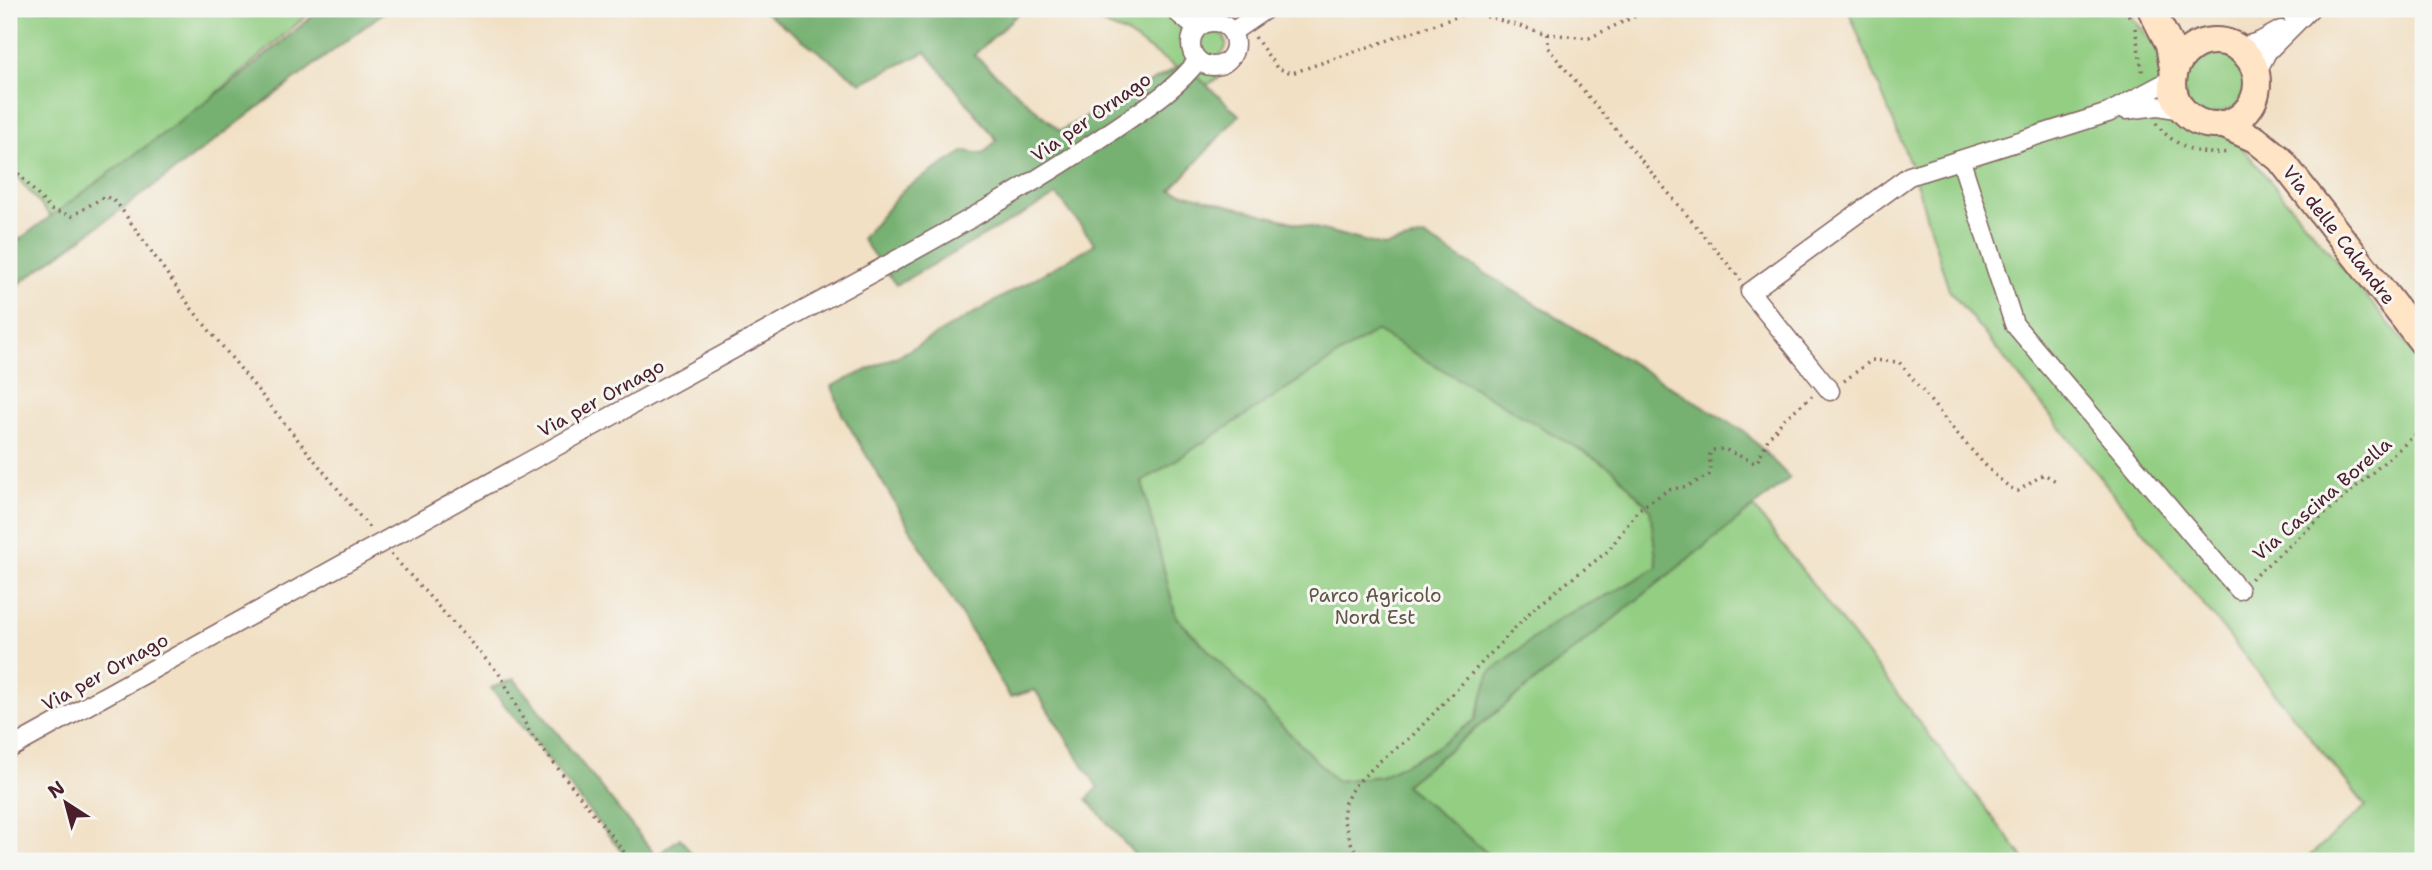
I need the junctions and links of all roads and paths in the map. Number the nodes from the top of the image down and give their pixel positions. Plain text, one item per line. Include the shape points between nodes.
1 (1173, 9) edge
2 (1266, 9) edge
3 (1650, 9) edge
4 (2154, 9) edge
5 (2280, 9) edge
6 (2309, 9) edge
7 (2293, 23) junction
8 (1196, 28) junction
9 (1239, 28) junction
10 (1547, 34) junction
11 (2208, 42) junction
12 (2239, 48) junction
13 (1198, 61) junction
14 (2174, 76) junction
15 (2256, 83) junction
16 (2185, 111) junction
17 (2108, 113) junction
18 (2222, 124) junction
19 (2280, 159) junction
20 (1961, 161) junction
21 (9, 163) edge
22 (1750, 292) junction
23 (2423, 343) edge
24 (1828, 389) junction
25 (2423, 428) edge
26 (2056, 481) dead end
27 (380, 542) junction
28 (2239, 590) joint
29 (9, 750) edge
30 (631, 861) edge
31 (1364, 861) edge

1 - 8 street
2 - 9 street
3 - 10 path via 1589,37
4 - 11 main road
4 - 14 main road via 2169,44
5 - 7 lane
6 - 7 street
7 - 12 street
7 - 15 street via 2267,52
8 - 9 street via 1214,21
8 - 13 street via 1190,44
9 - 10 path via 1277,68 1292,73 1471,12
9 - 13 street via 1227,61 1211,66
10 - 22 path via 1547,47
11 - 12 main road
11 - 14 main road via 2185,54
12 - 15 main road, Via delle Calandre via 2251,61
13 - 27 street, Via per Ornago via 1145,108 1054,170
14 - 16 main road via 2176,96
14 - 17 street
15 - 18 main road via 2246,111
15 - 19 main road, Via delle Calandre via 2268,135
16 - 17 street via 2158,106
16 - 18 main road, Via delle Calandre via 2200,122
17 - 20 street
18 - 19 main road, Via delle Calandre via 2250,136
19 - 23 main road, Via delle Calandre
20 - 22 street via 1909,176
20 - 28 street via 2014,324
21 - 27 path via 51,209 72,216 105,195 117,203 192,309
22 - 24 street
24 - 26 path via 1872,360 1899,362 2010,490 2018,491 2044,474
24 - 31 path via 1784,419 1757,462 1724,449 1712,450 1709,475 1668,490 1639,509 1608,551 1535,607 1412,736 1354,786 1343,819 1352,845
25 - 28 path, Via Cascina Borella
27 - 29 street, Via per Ornago
27 - 30 path via 501,676 530,733

